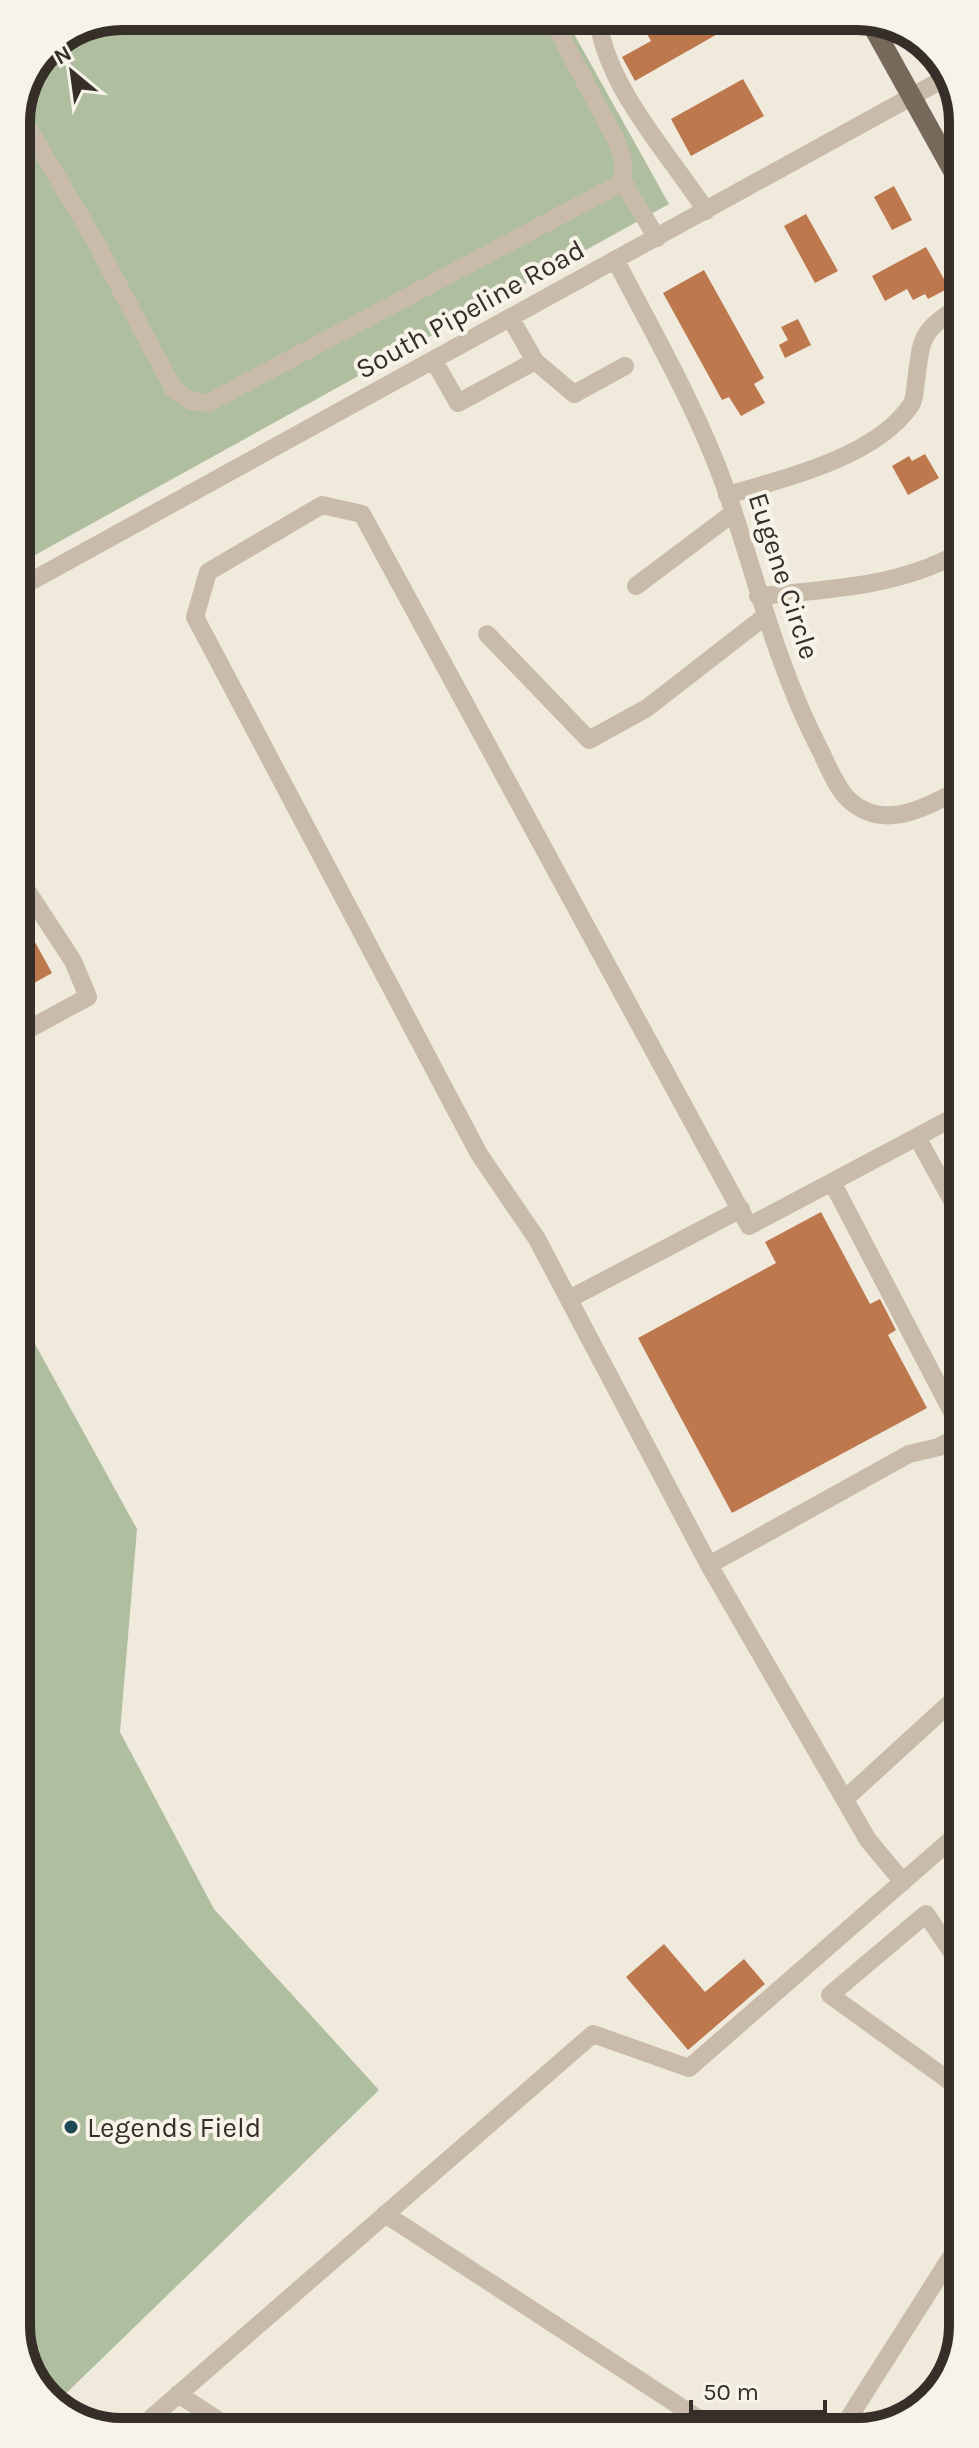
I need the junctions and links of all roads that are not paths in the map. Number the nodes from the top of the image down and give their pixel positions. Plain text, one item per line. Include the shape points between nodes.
1 (557, 30) edge
2 (599, 30) edge
3 (876, 32) edge
4 (941, 82) edge
5 (912, 96) junction
6 (30, 131) edge
7 (949, 164) edge
8 (623, 182) junction
9 (706, 211) junction
10 (657, 238) junction
11 (616, 261) junction
12 (949, 313) edge
13 (511, 319) junction
14 (434, 361) junction
15 (535, 361) junction
16 (625, 366) dead end
17 (730, 504) junction
18 (949, 558) edge
19 (30, 582) edge
20 (636, 586) dead end
21 (758, 596) junction
22 (764, 617) junction
23 (487, 634) dead end
24 (949, 795) edge
25 (30, 895) edge
26 (30, 1028) edge
27 (949, 1120) edge
28 (917, 1137) junction
29 (832, 1182) junction
30 (949, 1195) edge
31 (741, 1209) junction
32 (569, 1299) junction
33 (949, 1406) edge
34 (949, 1442) edge
35 (709, 1565) junction
36 (949, 1704) edge
37 (845, 1799) junction
38 (949, 1841) edge
39 (903, 1882) junction
40 (949, 1948) edge
41 (949, 2081) edge
42 (385, 2214) junction
43 (949, 2260) edge
44 (178, 2394) junction
45 (151, 2418) edge
46 (215, 2418) edge
47 (698, 2418) edge
48 (849, 2418) edge

1 - 8 street via 616,140
2 - 9 street via 602,47 647,127
3 - 5 main road
4 - 5 street, South Pipeline Road
5 - 7 main road
5 - 9 street, South Pipeline Road
6 - 8 street via 174,390 191,401 208,403
8 - 10 street
9 - 10 street, South Pipeline Road
10 - 11 street, South Pipeline Road
11 - 13 street, South Pipeline Road
11 - 17 street, Eugene Circle via 693,409
12 - 17 street via 931,325 917,351 913,403 884,432 817,468
13 - 14 street, South Pipeline Road
13 - 15 street
14 - 15 street via 458,403
14 - 19 street, South Pipeline Road
15 - 16 street via 574,394
17 - 20 street
17 - 21 street, Eugene Circle
18 - 21 street via 851,588
21 - 22 street, Eugene Circle
22 - 23 street via 647,708 589,740
22 - 24 street, Eugene Circle via 807,725 848,799 890,817 913,813
25 - 26 street via 73,961 88,997
27 - 28 street
28 - 29 street
28 - 30 street
29 - 31 street via 749,1226
29 - 33 street
31 - 32 street
31 - 32 street via 362,514 322,505 208,572 195,617 479,1154 537,1239
32 - 35 street
34 - 35 street via 909,1454
35 - 37 street
36 - 37 street
37 - 39 street via 868,1840
38 - 39 street
39 - 42 street via 689,2068 593,2034
40 - 41 street via 926,1914 830,1995
42 - 44 street
42 - 47 street
43 - 48 street
44 - 45 street
44 - 46 street

